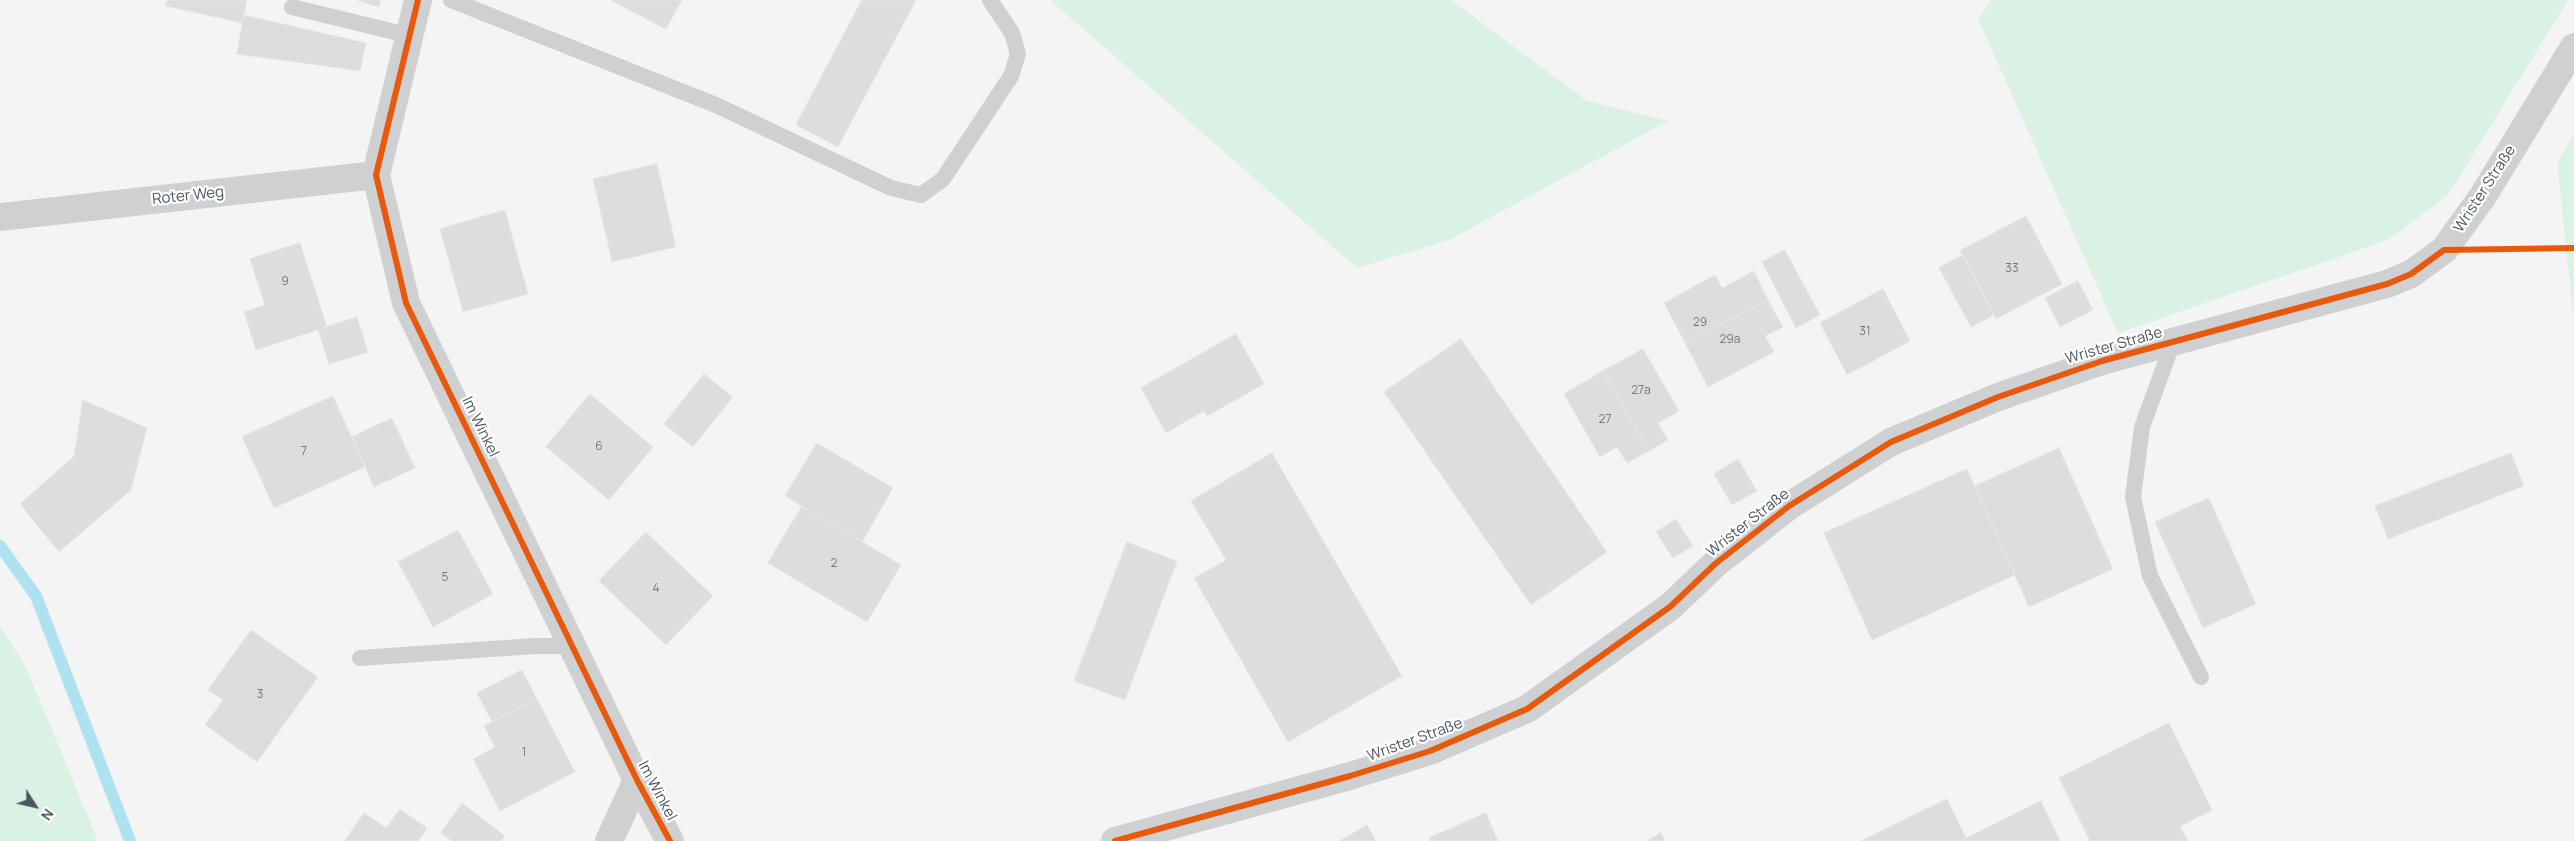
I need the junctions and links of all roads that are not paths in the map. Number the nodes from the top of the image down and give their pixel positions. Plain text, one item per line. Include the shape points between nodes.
1 (418, 0) edge
2 (451, 0) edge
3 (990, 0) edge
4 (292, 7) dead end
5 (407, 34) junction
6 (2574, 46) edge
7 (376, 174) junction
8 (0, 216) edge
9 (2173, 342) junction
10 (572, 646) junction
11 (360, 658) dead end
12 (2201, 677) dead end
13 (637, 780) junction
14 (609, 841) edge
15 (670, 841) edge
16 (1115, 841) edge

1 - 5 street, Im Winkel
2 - 3 lane via 716,105 890,188 921,195 943,179 1011,76 1018,54 1012,33
4 - 5 lane
5 - 7 street, Im Winkel
6 - 9 street, Wrister Straße via 2484,196 2444,250 2411,274 2388,284
7 - 8 street, Roter Weg
7 - 10 street, Im Winkel via 406,303
9 - 12 lane via 2142,426 2133,497 2150,576
9 - 16 street, Wrister Straße via 2102,361 1998,397 1891,442 1789,506 1715,564 1671,606 1527,709 1421,754
10 - 11 lane
10 - 13 street, Im Winkel
13 - 14 street, Im Winkel
13 - 15 street, Im Winkel

